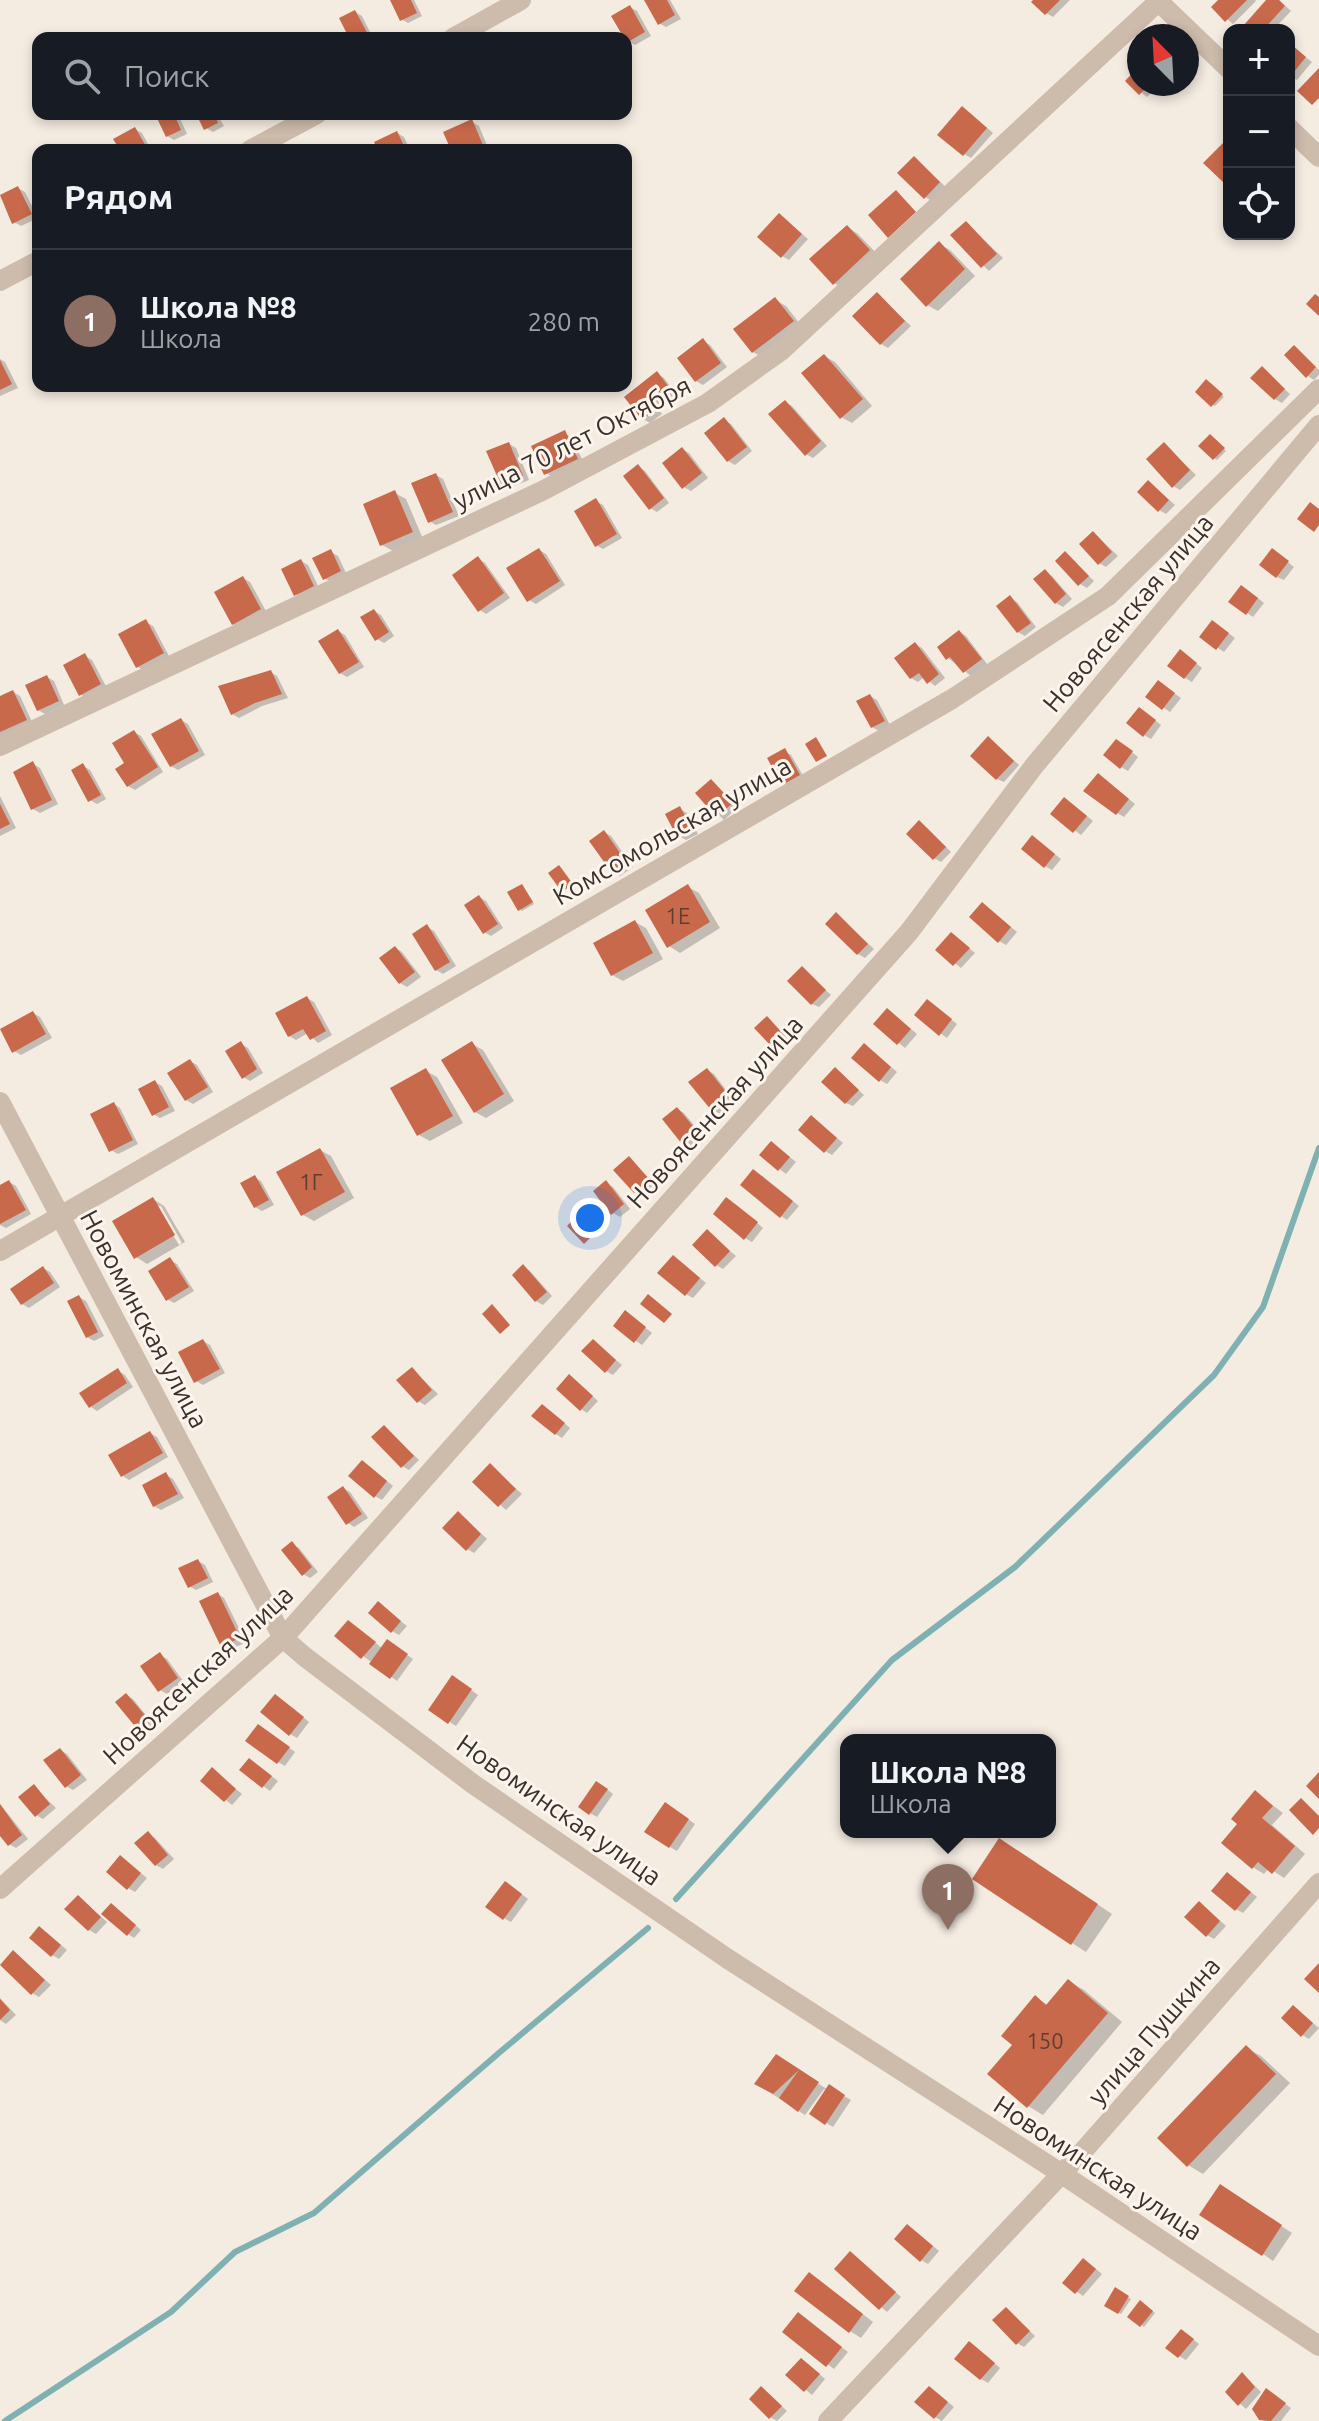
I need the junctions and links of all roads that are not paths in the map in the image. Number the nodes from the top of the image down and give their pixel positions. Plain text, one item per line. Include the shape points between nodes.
1 (521, 0) edge
2 (1158, 1) edge
3 (464, 32) edge
4 (1223, 63) edge
5 (306, 120) edge
6 (1295, 134) edge
7 (261, 144) edge
8 (1319, 157) edge
9 (32, 264) edge
10 (0, 281) edge
11 (1319, 389) edge
12 (1319, 425) edge
13 (0, 746) edge
14 (0, 1102) edge
15 (60, 1215) junction
16 (0, 1251) edge
17 (283, 1638) junction
18 (1319, 1883) edge
19 (0, 1889) edge
20 (1062, 2174) junction
21 (1319, 2346) edge
22 (828, 2421) edge

1 - 3 street
2 - 4 street
2 - 13 street, улица 70 лет Октября via 792,341 708,403 544,490
5 - 7 street
6 - 8 street
9 - 10 street
11 - 15 street, Комсомольская улица via 1108,596 952,699
12 - 17 street, Новоясенская улица via 1034,766 909,932
14 - 15 street, Новоминская улица
15 - 16 street, Комсомольская улица
15 - 17 street, Новоминская улица
17 - 19 street, Новоясенская улица
17 - 20 street, Новоминская улица via 473,1784 690,1933
18 - 20 street, улица Пушкина
20 - 21 street, Новоминская улица
20 - 22 street, улица Пушкина

